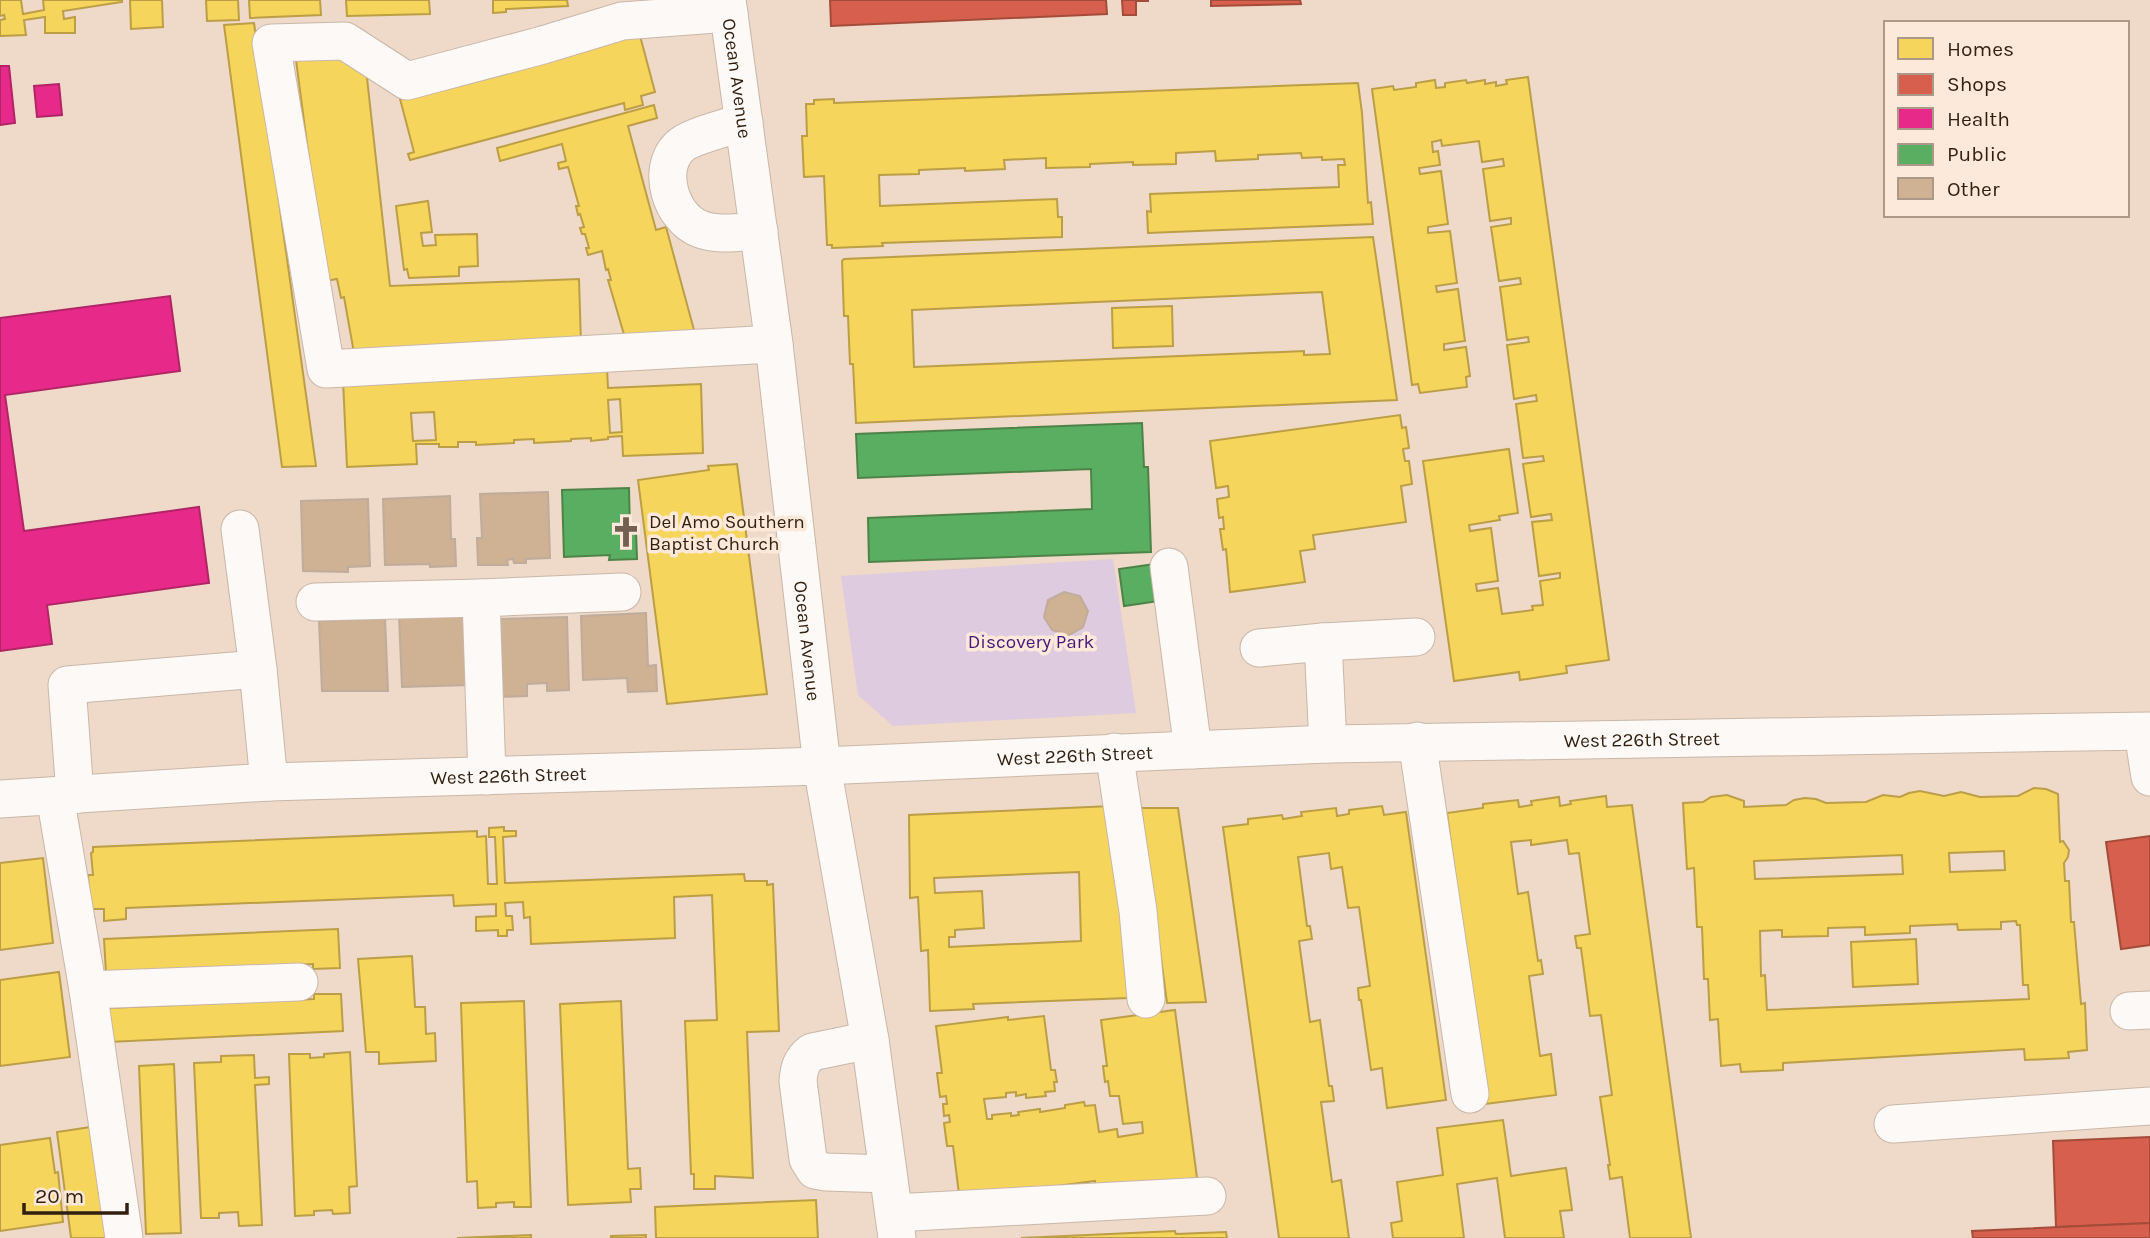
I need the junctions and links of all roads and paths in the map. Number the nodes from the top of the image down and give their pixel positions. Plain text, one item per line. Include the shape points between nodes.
1 (728, 7) edge
2 (744, 122) junction
3 (759, 231) junction
4 (774, 344) junction
5 (240, 529) dead end
6 (1170, 568) dead end
7 (622, 592) dead end
8 (481, 598) junction
9 (315, 602) dead end
10 (1416, 637) dead end
11 (1323, 642) junction
12 (1259, 648) dead end
13 (258, 669) junction
14 (2147, 731) edge
15 (1417, 741) junction
16 (1328, 744) junction
17 (1193, 750) junction
18 (1114, 752) junction
19 (822, 766) junction
20 (487, 776) junction
21 (2150, 777) edge
22 (269, 782) junction
23 (65, 796) junction
24 (0, 799) edge
25 (299, 982) dead end
26 (88, 990) junction
27 (1146, 999) dead end
28 (870, 1040) junction
29 (1470, 1094) dead end
30 (2150, 1105) edge
31 (1893, 1124) dead end
32 (888, 1174) junction
33 (1207, 1196) dead end
34 (895, 1225) edge
35 (124, 1238) edge

1 - 2 street, Ocean Avenue
1 - 4 street via 622,21 407,81 345,40 271,43 326,369
2 - 3 street, Ocean Avenue
2 - 3 street via 679,146 668,180 675,209 698,228
3 - 4 street, Ocean Avenue
4 - 19 street, Ocean Avenue
5 - 13 street
6 - 17 street
7 - 8 street
8 - 9 street
8 - 20 street
10 - 11 street
11 - 12 street
11 - 16 street
13 - 22 street
13 - 23 street via 67,685
14 - 15 street, West 226th Street
14 - 21 street
15 - 16 street, West 226th Street
15 - 29 street
16 - 17 street, West 226th Street
17 - 18 street, West 226th Street
18 - 19 street, West 226th Street
18 - 27 street
19 - 20 street, West 226th Street
19 - 28 street, Ocean Avenue
20 - 22 street, West 226th Street
22 - 23 street, West 226th Street
23 - 24 street, West 226th Street
23 - 26 street
25 - 26 street
26 - 35 street
28 - 32 street, Ocean Avenue
28 - 32 street via 805,1057 798,1082 808,1159 815,1170
30 - 31 street
32 - 34 street, Ocean Avenue
33 - 34 street

